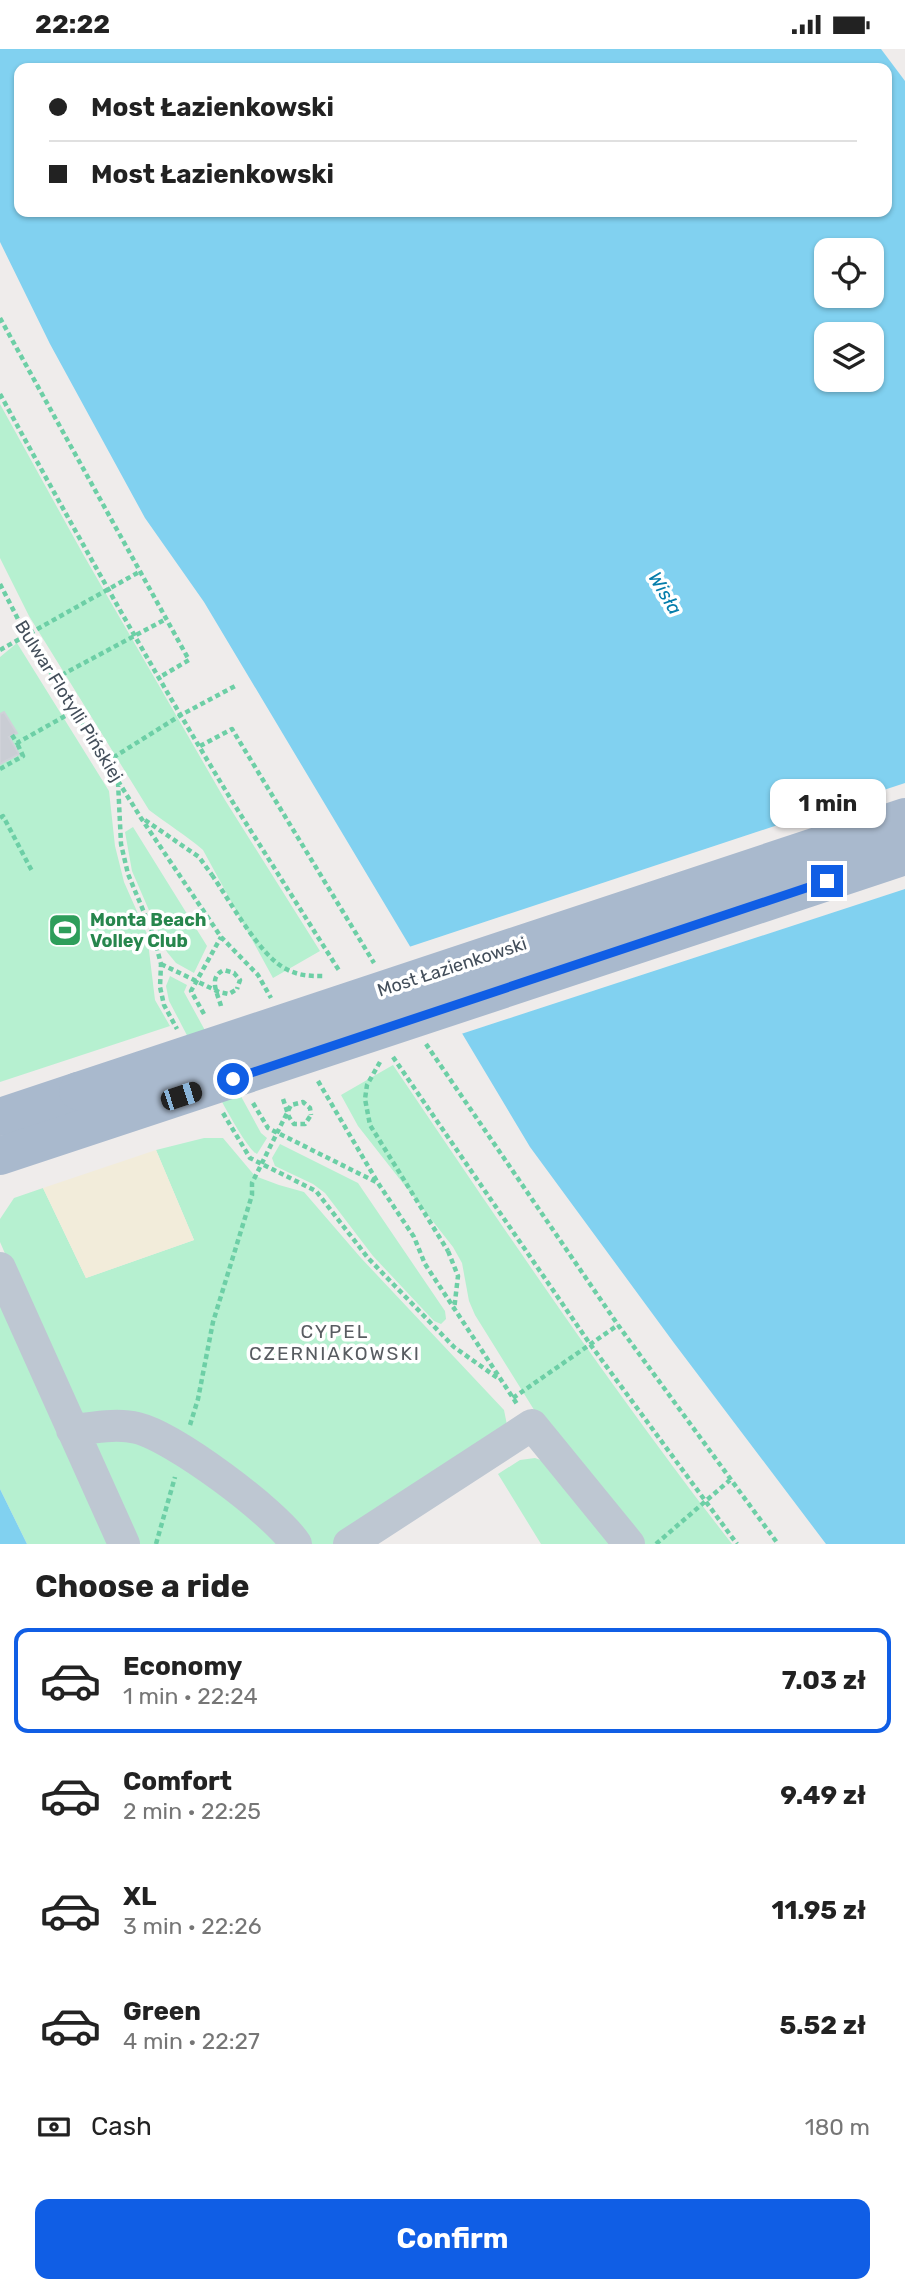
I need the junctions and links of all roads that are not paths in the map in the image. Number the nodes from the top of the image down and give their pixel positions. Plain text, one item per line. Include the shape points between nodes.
1 (905, 817) edge
2 (905, 856) edge
3 (0, 1117) edge
4 (0, 1156) edge
5 (0, 1268) edge
6 (72, 1430) junction
7 (124, 1544) edge
8 (296, 1544) edge
9 (349, 1544) edge
10 (629, 1544) edge

1 - 3 main road, Most Łazienkowski, bridge
2 - 4 main road, Most Łazienkowski, bridge
5 - 6 lane
6 - 7 lane
6 - 8 lane via 135,1427 161,1437 253,1501
9 - 10 lane via 532,1426

